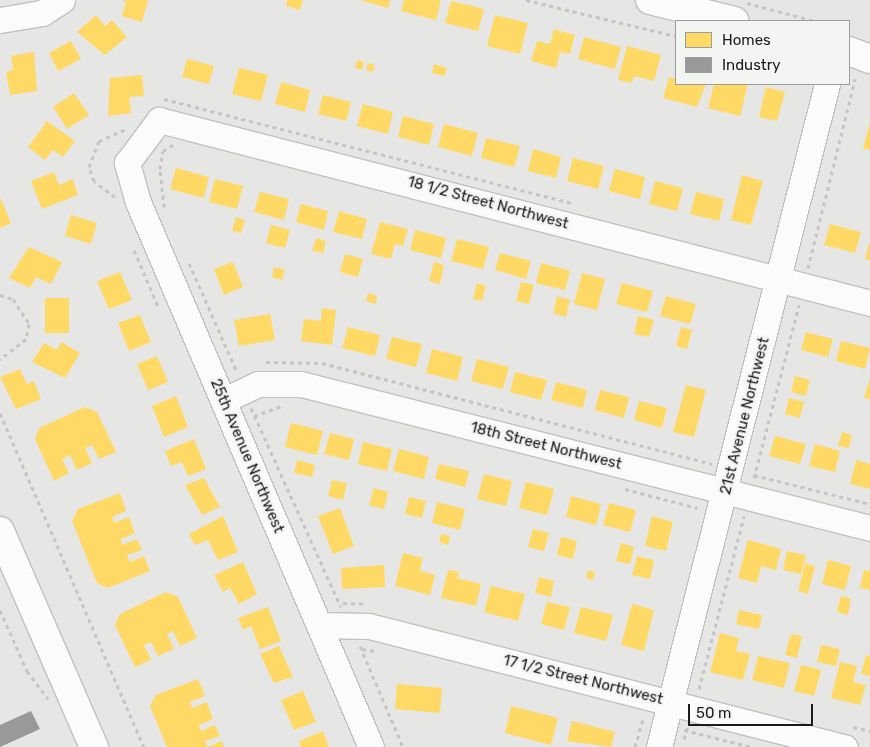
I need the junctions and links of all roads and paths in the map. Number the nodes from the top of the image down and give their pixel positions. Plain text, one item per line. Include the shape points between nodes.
1 (62, 0) edge
2 (526, 0) edge
3 (650, 0) edge
4 (737, 0) edge
5 (0, 20) edge
6 (730, 20) edge
7 (811, 20) edge
8 (675, 36) edge
9 (850, 51) edge
10 (870, 57) edge
11 (850, 77) edge
12 (828, 85) edge
13 (174, 145) dead end
14 (127, 163) joint
15 (165, 210) dead end
16 (185, 255) dead end
17 (809, 266) dead end
18 (778, 279) junction
19 (0, 295) edge
20 (870, 303) edge
21 (799, 307) dead end
22 (0, 359) edge
23 (261, 363) dead end
24 (244, 368) dead end
25 (224, 400) junction
26 (0, 413) edge
27 (254, 416) dead end
28 (711, 464) dead end
29 (726, 492) junction
30 (870, 504) edge
31 (743, 518) dead end
32 (870, 528) edge
33 (0, 531) edge
34 (340, 604) dead end
35 (0, 610) edge
36 (319, 625) junction
37 (362, 649) dead end
38 (699, 688) dead end
39 (671, 702) junction
40 (53, 709) dead end
41 (643, 718) dead end
42 (687, 730) dead end
43 (94, 747) edge
44 (144, 747) edge
45 (372, 747) edge
46 (403, 747) edge
47 (636, 747) edge
48 (659, 747) edge
49 (752, 747) edge
50 (845, 747) edge

1 - 5 street via 42,13
2 - 8 path
3 - 6 main road
4 - 7 path
9 - 10 main road
11 - 17 path via 855,78
12 - 18 street, 21st Avenue Northwest
13 - 15 path via 163,151 160,169
14 - 18 street, 18 1/2 Street Northwest via 151,127 169,119
14 - 25 street, 25th Avenue Northwest via 138,202
16 - 24 path via 236,370
18 - 20 street, 18 1/2 Street Northwest
18 - 29 street, 21st Avenue Northwest
19 - 22 path via 13,299 29,324 26,339
21 - 30 path via 755,475
23 - 28 path via 322,364
25 - 29 street, 18th Street Northwest via 258,384 301,384
25 - 36 street, 25th Avenue Northwest
26 - 44 path
27 - 34 path
29 - 32 street, 18th Street Northwest
29 - 39 street, 21st Avenue Northwest
31 - 38 path
33 - 43 main road
35 - 40 path via 27,671
36 - 39 street, 17 1/2 Street Northwest via 369,626
36 - 45 street, 25th Avenue Northwest
37 - 46 path
39 - 48 street, 21st Avenue Northwest
39 - 50 street, 17 1/2 Street Northwest
41 - 47 path
42 - 49 path

